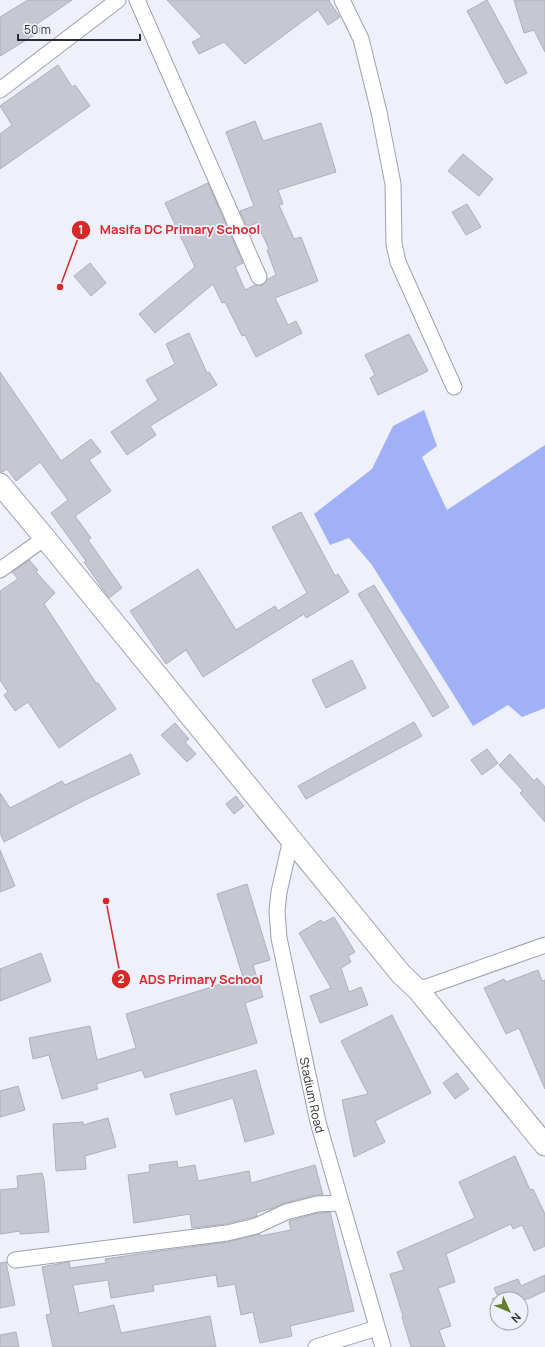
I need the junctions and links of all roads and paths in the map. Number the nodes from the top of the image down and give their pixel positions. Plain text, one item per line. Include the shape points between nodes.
1 (118, 0) edge
2 (137, 0) edge
3 (342, 0) edge
4 (0, 90) edge
5 (259, 277) dead end
6 (454, 387) dead end
7 (0, 484) edge
8 (45, 538) junction
9 (0, 570) edge
10 (291, 839) junction
11 (545, 946) edge
12 (418, 990) junction
13 (545, 1145) edge
14 (341, 1202) junction
15 (15, 1260) dead end
16 (377, 1328) junction
17 (316, 1347) edge
18 (383, 1347) edge

1 - 4 street
2 - 5 street
3 - 6 street via 360,39 380,112 393,184 394,244 398,262
7 - 8 main road
8 - 9 street
8 - 10 main road
10 - 12 main road via 401,974
10 - 14 street, Stadium Road via 279,892 279,938 318,1122
11 - 12 street
12 - 13 main road
14 - 15 street via 317,1204 286,1212 256,1226 227,1233
14 - 16 street, Stadium Road
16 - 17 street
16 - 18 street, Stadium Road

